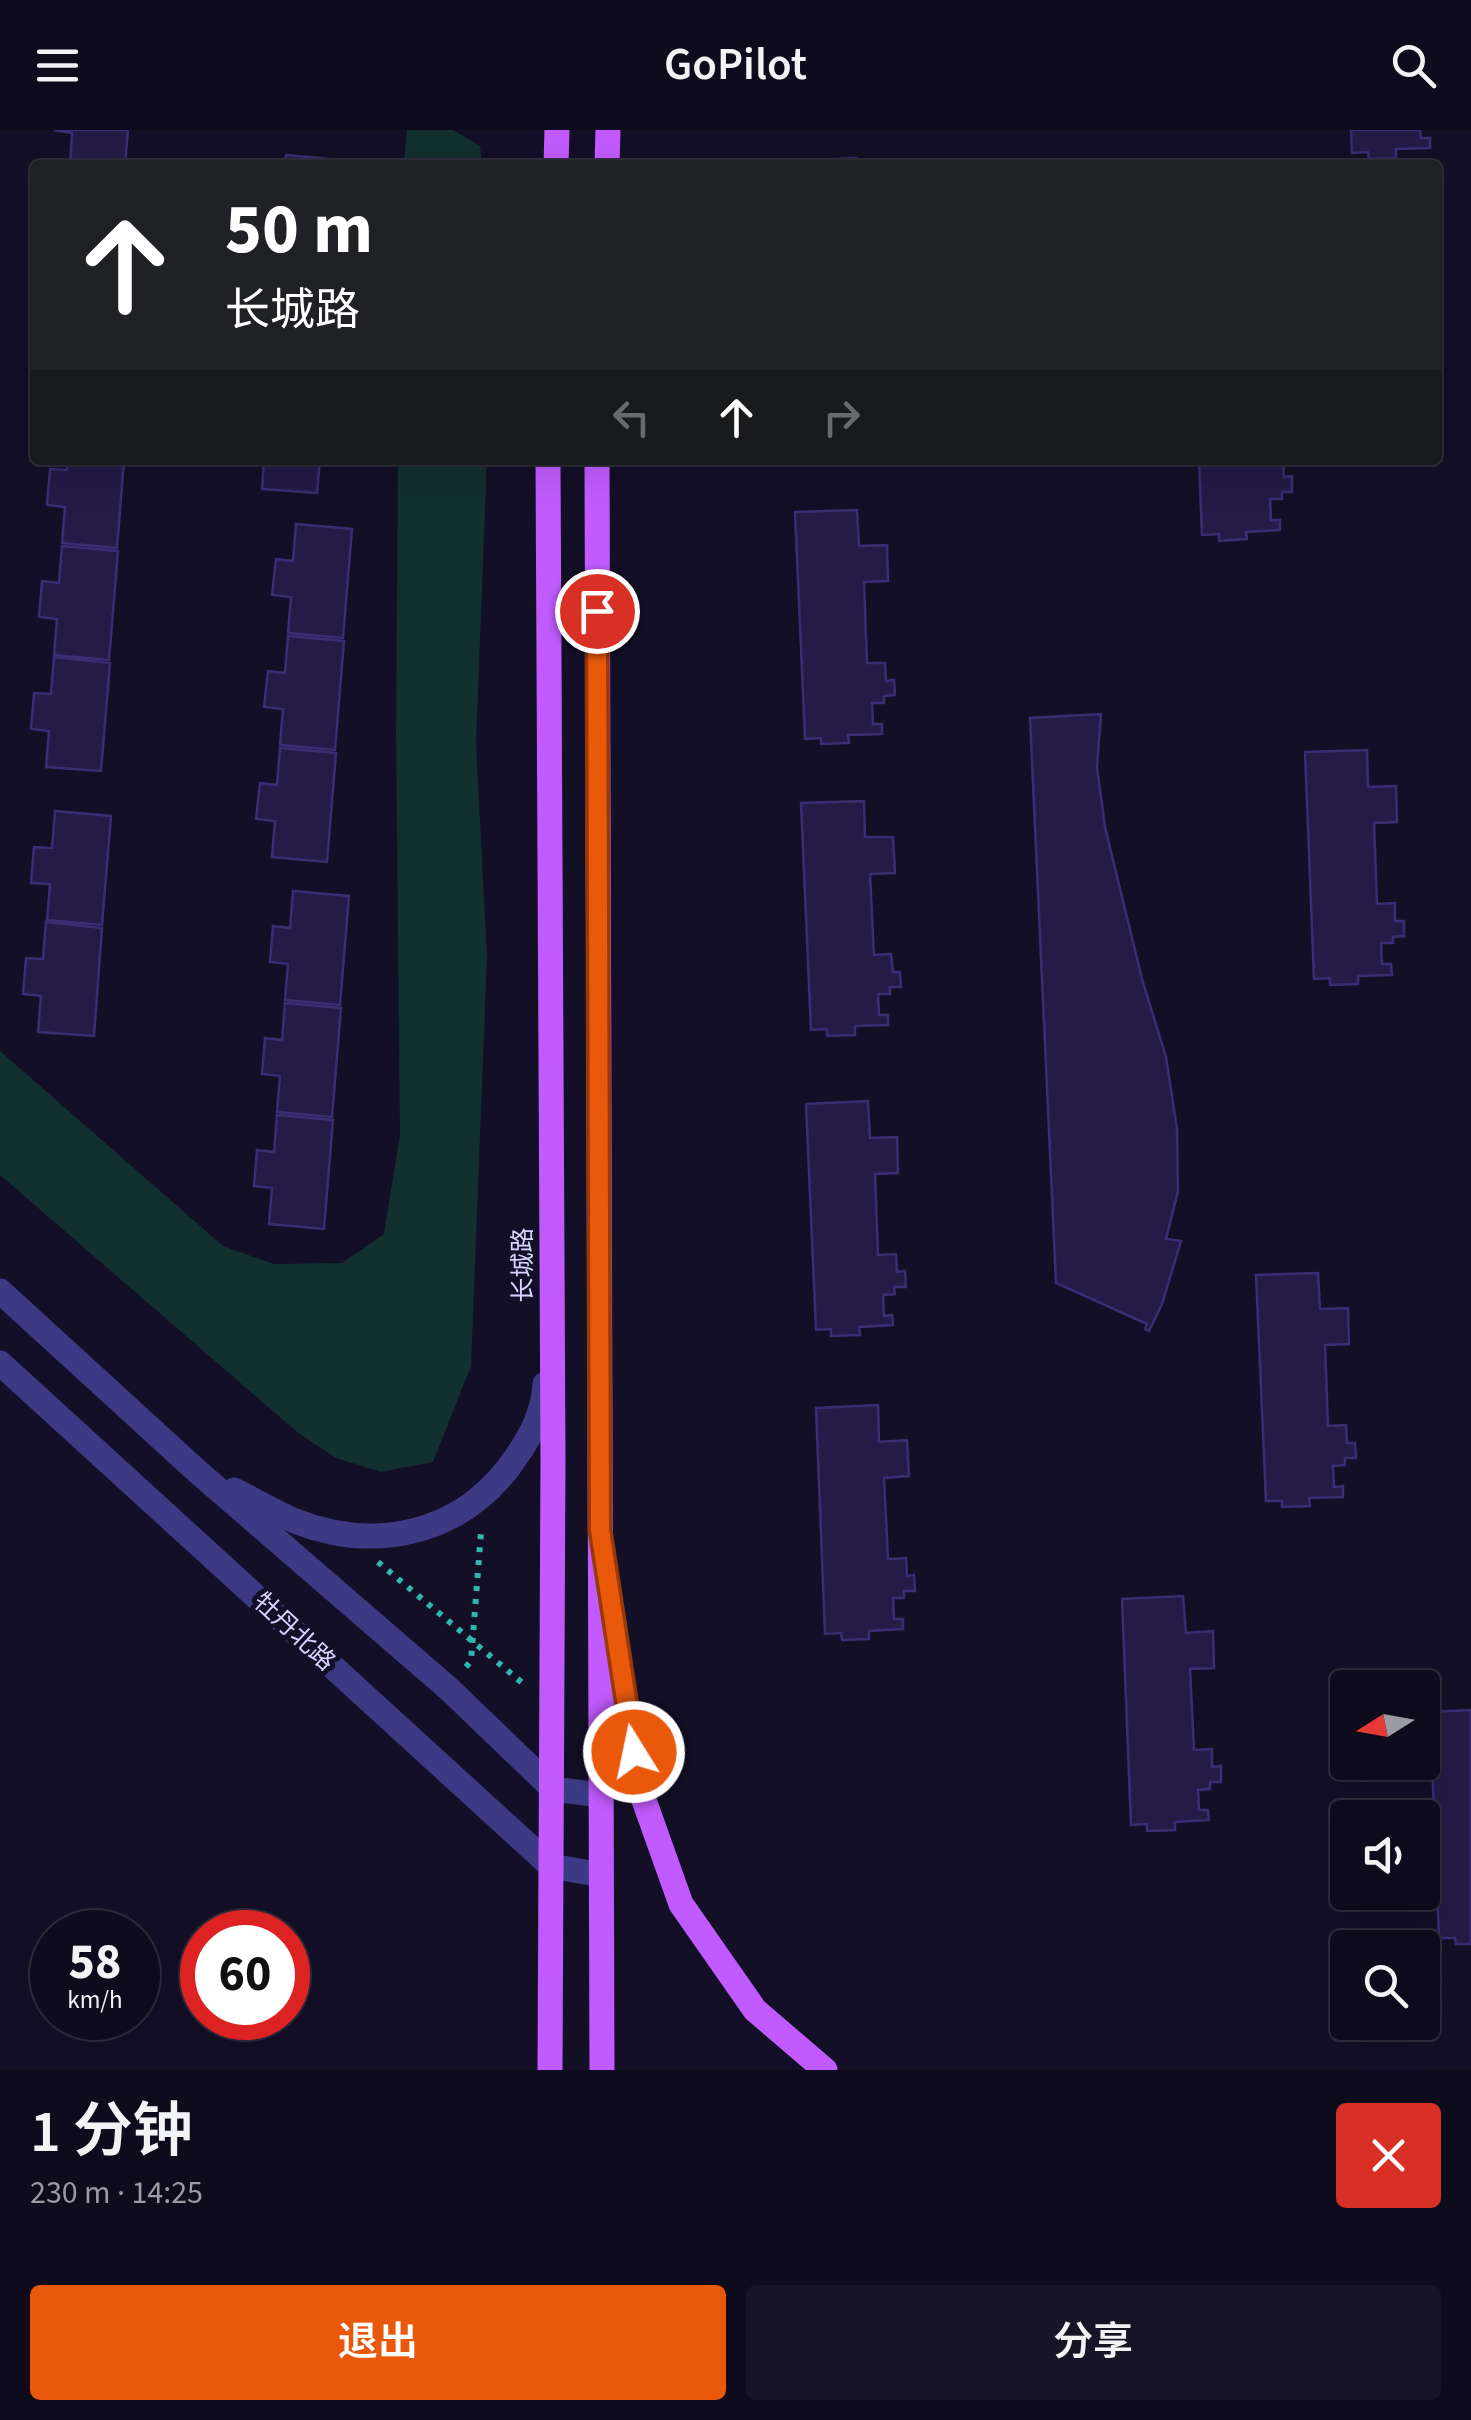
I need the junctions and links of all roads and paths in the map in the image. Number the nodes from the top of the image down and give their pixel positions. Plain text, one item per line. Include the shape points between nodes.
1 (557, 130) edge
2 (608, 130) edge
3 (556, 160) edge
4 (607, 160) edge
5 (548, 465) edge
6 (596, 465) edge
7 (0, 1291) edge
8 (552, 1294) junction
9 (0, 1363) edge
10 (198, 1472) junction
11 (483, 1496) junction
12 (600, 1530) junction
13 (342, 1533) junction
14 (472, 1639) junction
15 (449, 1689) junction
16 (553, 1710) junction
17 (553, 1789) junction
18 (601, 1795) junction
19 (551, 1866) junction
20 (602, 1875) junction
21 (550, 2070) edge
22 (602, 2070) edge
23 (824, 2070) edge

1 - 3 main road
2 - 4 main road
5 - 8 main road, 长城路
6 - 12 main road
7 - 10 street
8 - 11 street via 544,1406 527,1442
8 - 16 main road, 长城路
9 - 19 street, 牡丹北路
10 - 13 street via 297,1521
10 - 15 street
11 - 13 street via 438,1525 394,1536
11 - 14 path
12 - 18 main road
12 - 23 main road via 640,1790 681,1904 755,2010
13 - 14 path
14 - 15 path via 471,1660
14 - 16 path
15 - 17 street
16 - 17 main road, 长城路
17 - 18 street
17 - 19 main road, 长城路
18 - 20 main road
19 - 20 street
19 - 21 main road, 长城路
20 - 22 main road

